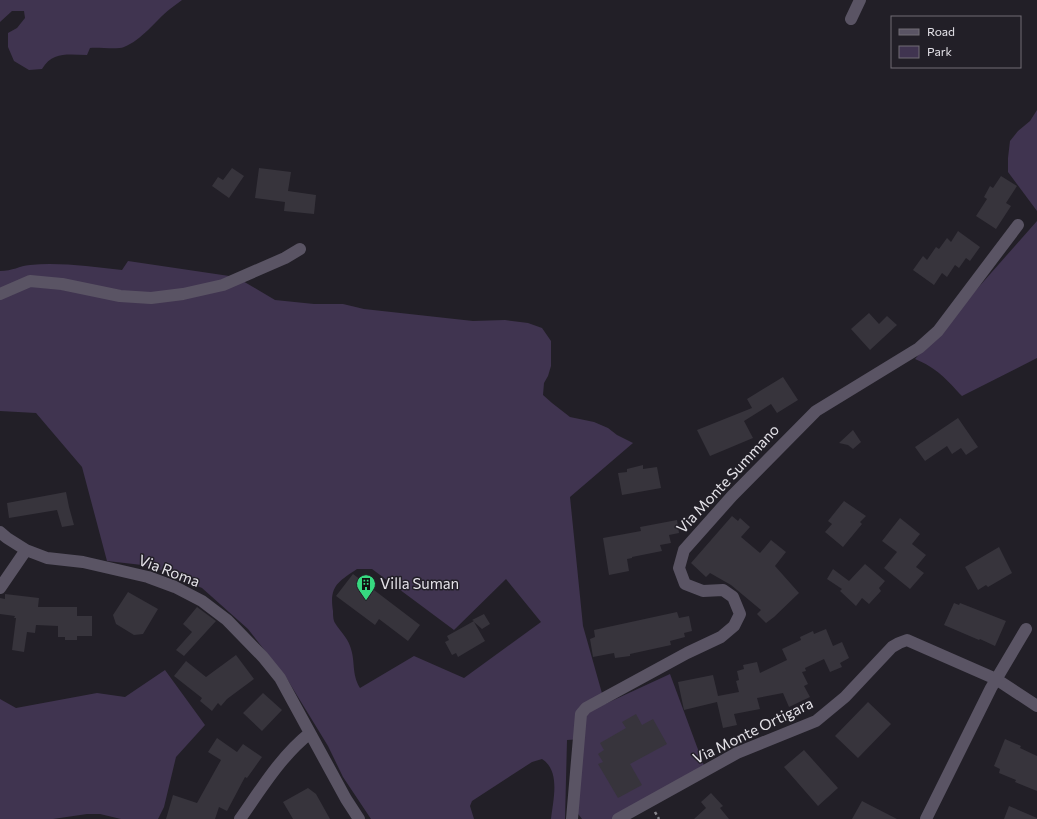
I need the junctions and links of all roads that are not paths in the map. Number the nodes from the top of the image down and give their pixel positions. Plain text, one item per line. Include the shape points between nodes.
1 (860, 0) edge
2 (851, 19) dead end
3 (1018, 225) dead end
4 (300, 249) dead end
5 (0, 294) edge
6 (0, 532) edge
7 (26, 550) junction
8 (0, 588) edge
9 (1026, 629) dead end
10 (996, 679) junction
11 (1037, 706) edge
12 (310, 732) junction
13 (240, 819) edge
14 (359, 819) edge
15 (572, 819) edge
16 (618, 819) edge
17 (926, 819) edge

1 - 2 street
3 - 15 street, Via Monte Summano via 938,331 919,348 816,411 732,496 684,550 679,568 685,584 702,591 723,590 733,597 740,614 734,626 721,636 586,708 580,714
4 - 5 street via 223,285 183,294 151,298 120,296 62,284 30,281
6 - 7 street, Via Roma
7 - 8 street
7 - 12 street, Via Roma via 47,558 83,562 148,577 202,601 226,620 263,657 280,678
9 - 10 street
10 - 11 street, Via Monte Ortigara
10 - 16 street, Via Monte Ortigara via 907,640 892,647 845,697 816,722 737,753
10 - 17 street
12 - 13 street via 282,759
12 - 14 street, Via Roma

